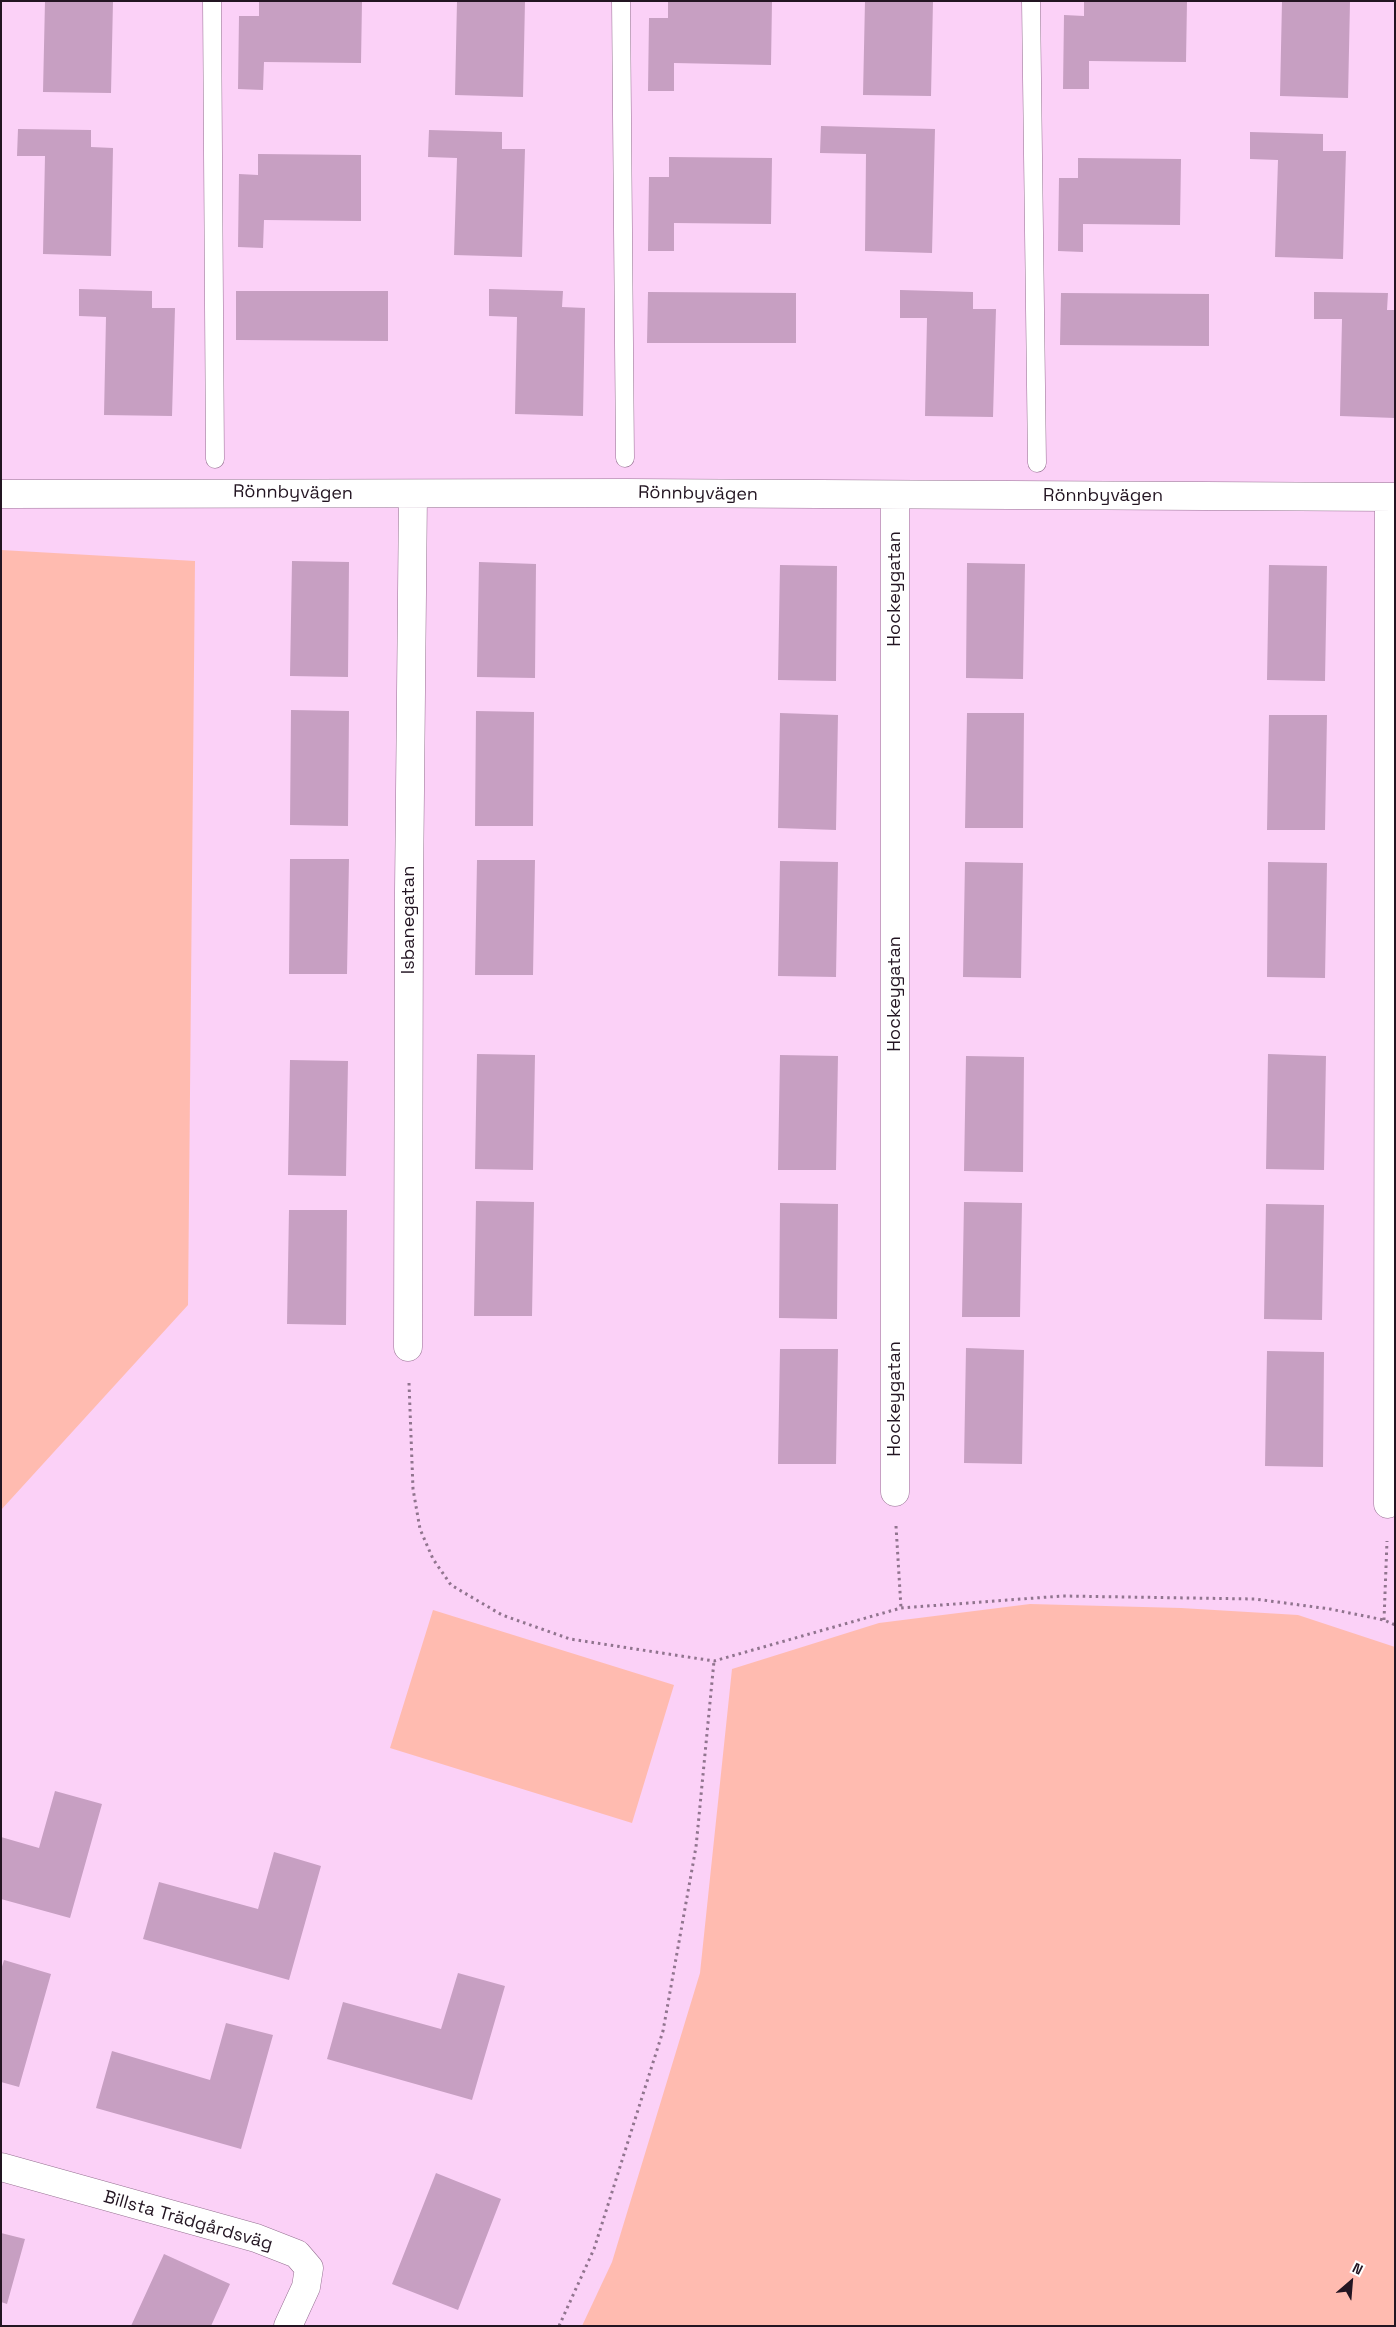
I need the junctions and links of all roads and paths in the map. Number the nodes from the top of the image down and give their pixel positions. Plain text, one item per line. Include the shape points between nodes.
1 (212, 1) edge
2 (622, 1) edge
3 (1031, 1) edge
4 (626, 458) dead end
5 (215, 459) dead end
6 (1037, 463) dead end
7 (1, 494) edge
8 (413, 494) junction
9 (895, 496) junction
10 (1392, 497) edge
11 (408, 1347) joint
12 (895, 1492) joint
13 (1388, 1504) joint
14 (901, 1608) junction
15 (1384, 1620) junction
16 (1395, 1625) edge
17 (714, 1661) junction
18 (1, 2167) edge
19 (288, 2326) edge
20 (559, 2326) edge

1 - 5 lane
2 - 4 lane
3 - 6 lane
7 - 8 street, Rönnbyvägen
8 - 9 street, Rönnbyvägen
8 - 11 street, Isbanegatan
9 - 10 street, Rönnbyvägen
9 - 12 street, Hockeygatan
10 - 13 street
11 - 17 path via 413,1489 420,1529 433,1559 451,1586 502,1615 570,1639
12 - 14 path
13 - 15 path
14 - 15 path via 1062,1596 1178,1597 1255,1599
14 - 17 path
15 - 16 path
17 - 20 path via 696,1847 663,2031 594,2249
18 - 19 street, Billsta Trädgårdsväg via 256,2238 296,2254 309,2268 306,2287

